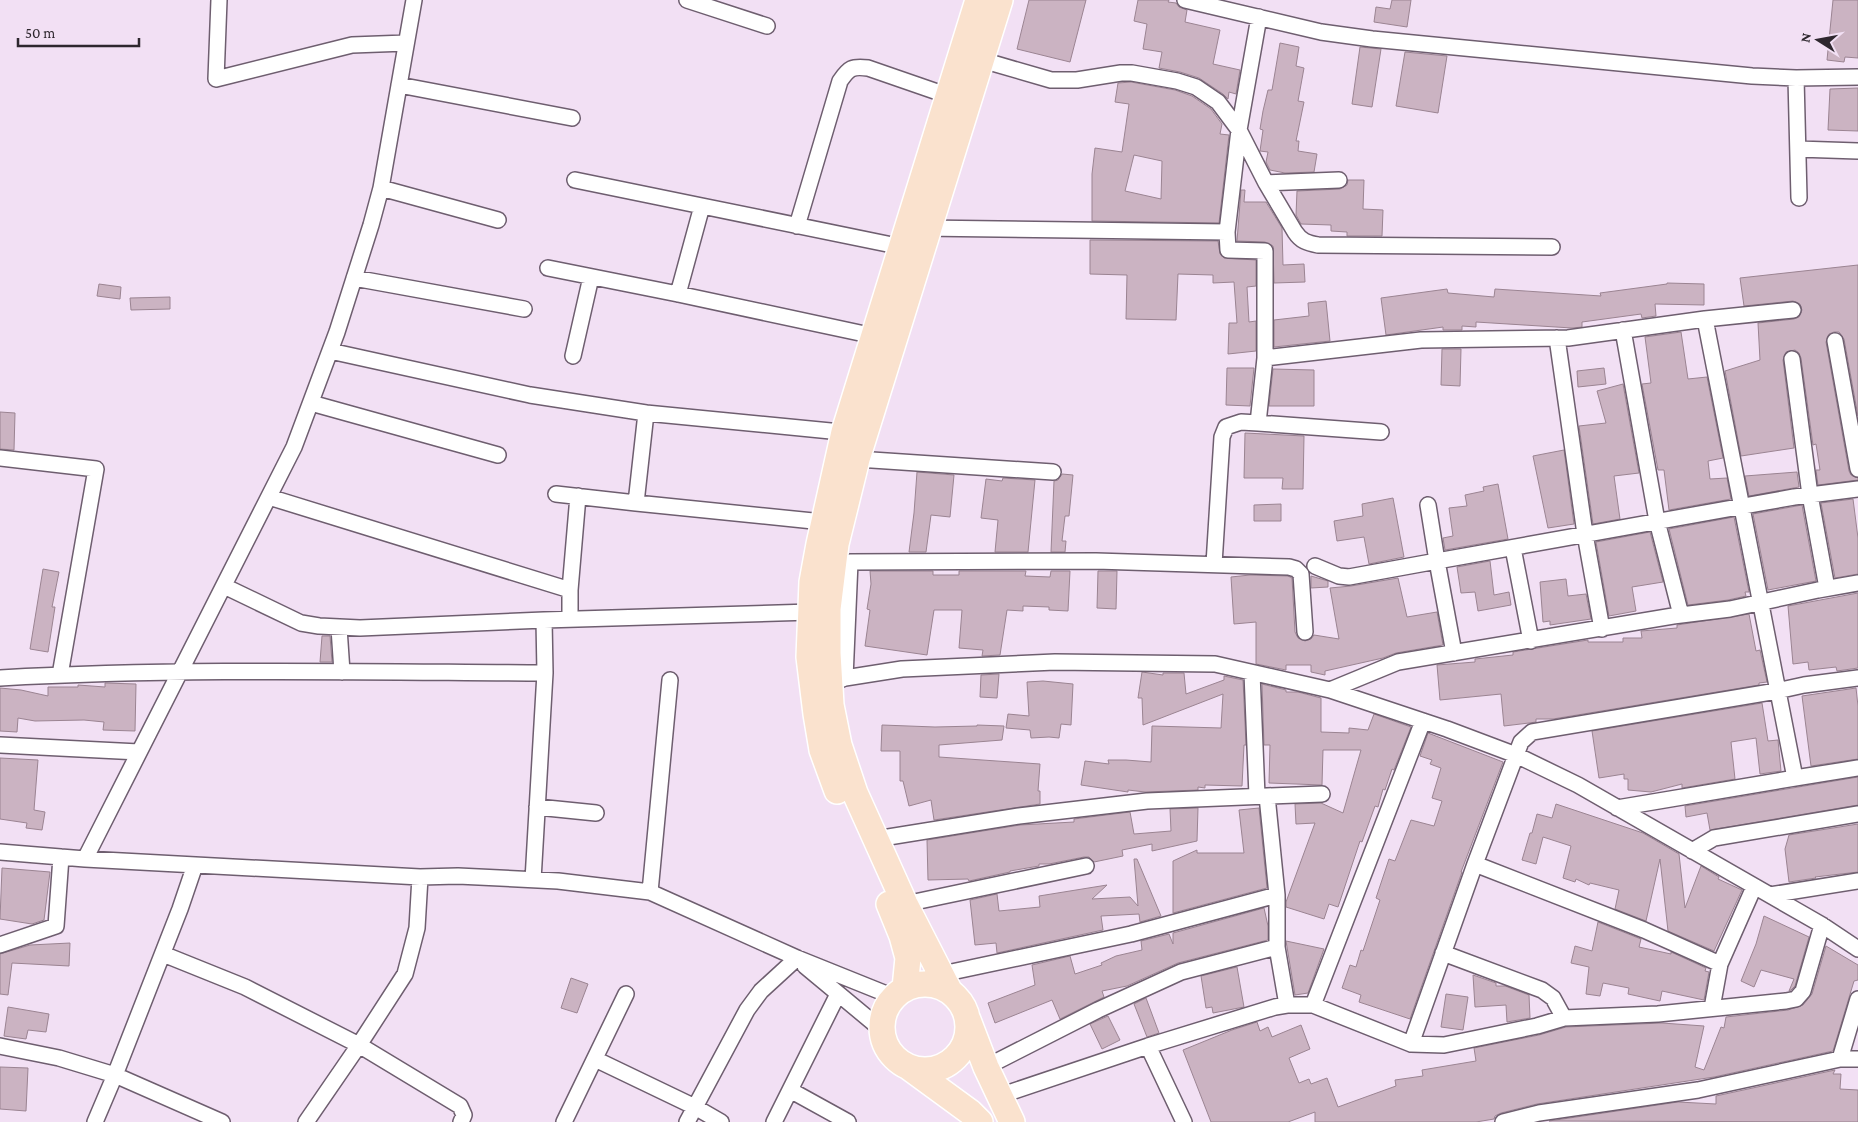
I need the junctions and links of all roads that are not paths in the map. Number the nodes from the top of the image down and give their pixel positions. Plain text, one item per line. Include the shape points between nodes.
1 (219, 0) edge
2 (414, 0) edge
3 (687, 0) edge
4 (978, 0) edge
5 (1000, 0) edge
6 (1186, 0) edge
7 (1210, 3) edge
8 (1259, 18) junction
9 (767, 26) dead end
10 (406, 43) junction
11 (982, 60) junction
12 (1796, 78) junction
13 (1858, 78) edge
14 (399, 85) junction
15 (949, 96) junction
16 (572, 118) dead end
17 (1239, 130) junction
18 (1798, 149) junction
19 (1858, 151) edge
20 (575, 180) dead end
21 (1340, 180) dead end
22 (1266, 183) junction
23 (381, 188) junction
24 (1799, 198) dead end
25 (702, 206) junction
26 (498, 220) dead end
27 (797, 226) junction
28 (1227, 232) junction
29 (913, 234) junction
30 (1552, 247) dead end
31 (548, 268) dead end
32 (591, 277) junction
33 (354, 278) junction
34 (678, 294) junction
35 (524, 309) dead end
36 (1793, 310) dead end
37 (1705, 319) junction
38 (1623, 330) junction
39 (874, 336) junction
40 (1558, 338) junction
41 (1835, 340) dead end
42 (330, 351) junction
43 (573, 356) dead end
44 (1265, 358) junction
45 (1792, 359) dead end
46 (311, 403) junction
47 (646, 413) junction
48 (1258, 422) junction
49 (1381, 432) dead end
50 (854, 434) junction
51 (498, 455) dead end
52 (0, 458) edge
53 (857, 459) junction
54 (1858, 469) edge
55 (1053, 472) dead end
56 (1858, 489) edge
57 (556, 494) dead end
58 (1810, 495) junction
59 (578, 496) junction
60 (269, 498) junction
61 (636, 503) junction
62 (1428, 505) dead end
63 (1741, 506) junction
64 (1657, 521) junction
65 (823, 522) junction
66 (1585, 534) junction
67 (1513, 548) junction
68 (833, 561) junction
69 (1438, 561) junction
70 (1214, 564) junction
71 (1315, 566) dead end
72 (1858, 583) edge
73 (224, 586) junction
74 (1827, 588) junction
75 (570, 590) junction
76 (1759, 603) junction
77 (811, 612) junction
78 (1681, 615) junction
79 (570, 619) junction
80 (544, 620) junction
81 (339, 628) junction
82 (1602, 629) junction
83 (1305, 632) dead end
84 (1532, 641) junction
85 (1454, 653) junction
86 (180, 672) junction
87 (342, 672) junction
88 (545, 672) junction
89 (1252, 673) junction
90 (60, 675) junction
91 (0, 678) edge
92 (1858, 678) edge
93 (670, 680) dead end
94 (829, 684) junction
95 (1330, 690) junction
96 (1777, 691) junction
97 (1423, 722) junction
98 (0, 745) edge
99 (139, 752) junction
100 (1516, 755) junction
101 (1858, 768) edge
102 (1794, 778) junction
103 (1322, 794) dead end
104 (1262, 796) junction
105 (537, 807) junction
106 (1617, 808) junction
107 (596, 813) dead end
108 (1858, 814) edge
109 (876, 839) junction
110 (1692, 851) junction
111 (0, 852) edge
112 (61, 857) junction
113 (85, 859) junction
114 (1475, 864) junction
115 (195, 865) junction
116 (1086, 866) dead end
117 (420, 876) junction
118 (533, 880) junction
119 (1858, 881) edge
120 (1754, 887) junction
121 (650, 892) junction
122 (1277, 895) junction
123 (1770, 895) junction
124 (905, 904) junction
125 (1822, 925) junction
126 (0, 945) edge
127 (1277, 947) junction
128 (1858, 949) edge
129 (1443, 953) junction
130 (162, 954) junction
131 (797, 958) junction
132 (1720, 964) junction
133 (952, 991) junction
134 (899, 993) junction
135 (626, 994) dead end
136 (838, 994) junction
137 (1858, 999) edge
138 (1286, 1005) junction
139 (1313, 1005) junction
140 (1712, 1008) junction
141 (1564, 1018) junction
142 (882, 1030) junction
143 (359, 1044) junction
144 (1411, 1044) junction
145 (0, 1046) edge
146 (1148, 1046) junction
147 (1840, 1059) junction
148 (1858, 1059) edge
149 (595, 1060) junction
150 (905, 1065) junction
151 (986, 1067) junction
152 (115, 1075) junction
153 (790, 1090) junction
154 (999, 1096) junction
155 (695, 1108) junction
156 (95, 1122) edge
157 (222, 1122) edge
158 (306, 1122) edge
159 (461, 1122) edge
160 (564, 1122) edge
161 (687, 1122) edge
162 (721, 1122) edge
163 (774, 1122) edge
164 (848, 1122) edge
165 (980, 1122) edge
166 (1012, 1122) edge
167 (1184, 1122) edge
168 (1503, 1122) edge

1 - 10 street via 216,79 344,47
2 - 10 street
3 - 9 street
4 - 15 main road
5 - 11 main road
6 - 7 street
7 - 8 street
8 - 12 street via 1372,39
8 - 17 street
10 - 14 street
11 - 17 street via 1051,80 1132,74 1177,81 1196,87 1218,102
11 - 29 main road
12 - 13 street
12 - 18 street
14 - 16 street
14 - 23 street
15 - 27 street via 868,68 855,67 846,72 840,82
15 - 29 main road
17 - 22 street
17 - 28 street
18 - 19 street
18 - 24 street
20 - 25 street
21 - 22 street
22 - 30 street via 1295,232 1308,243
23 - 26 street
23 - 33 street
25 - 27 street
25 - 34 street
27 - 29 street
28 - 29 street
28 - 44 street via 1228,250 1265,251
29 - 39 main road
29 - 50 main road
31 - 32 street
32 - 34 street
32 - 43 street
33 - 35 street
33 - 42 street
34 - 39 street
36 - 37 street
37 - 38 street
37 - 63 street
38 - 40 street
38 - 64 street
39 - 50 main road
40 - 44 street via 1421,340
40 - 66 street
41 - 54 street
42 - 46 street
42 - 47 street via 530,395
44 - 48 street
45 - 58 street
46 - 51 street
46 - 60 street
47 - 50 street
47 - 61 street
48 - 49 street
48 - 70 street via 1241,422 1226,427 1222,437
50 - 53 main road
50 - 65 main road
52 - 90 street via 96,469
53 - 55 street
53 - 68 main road
56 - 58 street
57 - 59 street
58 - 63 street
58 - 74 street
59 - 61 street
59 - 75 street
60 - 73 street
60 - 75 street
61 - 65 street
62 - 69 street
63 - 64 street
63 - 76 street
64 - 66 street
64 - 78 street
65 - 68 main road
66 - 67 street
66 - 82 street
67 - 69 street
67 - 84 street
68 - 70 street
68 - 77 main road via 812,582
68 - 94 main road via 828,609
69 - 71 street via 1349,577
69 - 85 street
70 - 83 street via 1296,569 1301,574
72 - 74 street
73 - 81 street via 301,623
73 - 86 street
74 - 76 street
75 - 79 street
76 - 78 street
76 - 96 street
77 - 79 street
77 - 94 main road via 809,657
78 - 82 street
79 - 80 street
80 - 81 street
80 - 88 street
81 - 87 street
82 - 84 street
84 - 85 street
85 - 95 street via 1398,662
86 - 87 street
86 - 90 street
86 - 99 street
87 - 88 street
88 - 105 street
89 - 94 street via 1216,664 1055,662 902,669
89 - 95 street
89 - 104 street
90 - 91 street
92 - 96 street
93 - 121 street
94 - 109 main road via 839,745 855,793
94 - 134 main road via 822,750 840,801 902,936 908,958
95 - 97 street
96 - 100 street via 1532,732 1521,742
96 - 102 street
97 - 100 street
97 - 139 street
98 - 99 street
99 - 113 street
100 - 106 street
100 - 114 street
101 - 102 street
102 - 106 street
103 - 104 street
104 - 109 street via 1146,801 1019,816
104 - 122 street
105 - 107 street
105 - 118 street
106 - 110 street
108 - 110 street via 1714,838
109 - 124 main road
110 - 120 street
111 - 112 street
112 - 113 street
112 - 126 street via 56,926
113 - 115 street
114 - 129 street
114 - 132 street via 1644,930
115 - 117 street
115 - 130 street
116 - 124 street
117 - 118 street
117 - 143 street via 417,928 405,974
118 - 121 street
119 - 123 street
120 - 123 street
120 - 132 street
121 - 131 street
122 - 127 street
122 - 133 street via 1131,934
123 - 125 street
124 - 133 main road
125 - 128 street
125 - 140 street via 1803,991 1796,999
127 - 138 street
127 - 151 street via 1181,972
129 - 141 street via 1542,990 1553,998
129 - 144 street
130 - 143 street via 245,987
130 - 152 street
131 - 134 street
131 - 136 street
131 - 155 street via 761,991 746,1010
132 - 140 street
133 - 134 main road via 940,986 917,984
133 - 150 main road via 967,1019 963,1046 945,1065 932,1069
133 - 151 main road
134 - 142 main road via 887,1007
135 - 149 street
136 - 142 street
136 - 153 street
137 - 147 street
138 - 139 street
138 - 146 street
139 - 144 street
140 - 141 street
141 - 144 street via 1444,1045
142 - 150 main road via 886,1044
143 - 158 street
143 - 159 street via 460,1106 464,1115
145 - 152 street via 59,1058
146 - 154 street
146 - 167 street
147 - 148 street
147 - 168 street via 1698,1090 1539,1113
149 - 155 street
149 - 160 street
150 - 165 main road
151 - 154 main road
152 - 156 street
152 - 157 street
153 - 163 street
153 - 164 street
154 - 166 main road
155 - 161 street
155 - 162 street

